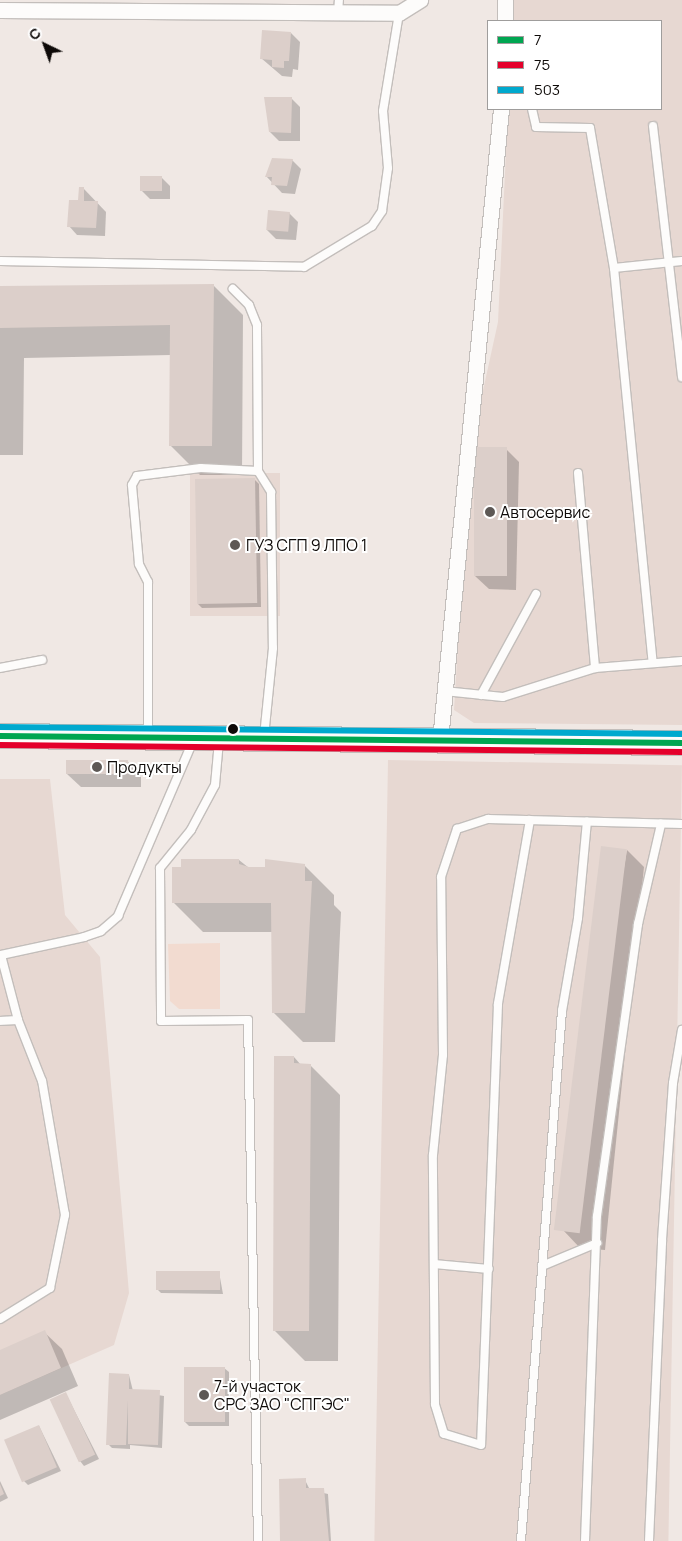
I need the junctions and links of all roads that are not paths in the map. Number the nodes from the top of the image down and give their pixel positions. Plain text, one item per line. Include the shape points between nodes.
1 (420, 0) edge
2 (505, 0) edge
3 (339, 7) edge
4 (0, 10) edge
5 (399, 13) junction
6 (505, 20) edge
7 (501, 110) edge
8 (532, 110) edge
9 (653, 126) dead end
10 (0, 261) edge
11 (682, 261) edge
12 (670, 262) junction
13 (614, 268) junction
14 (233, 289) dead end
15 (681, 364) edge
16 (682, 377) edge
17 (258, 471) junction
18 (578, 473) dead end
19 (536, 594) dead end
20 (42, 660) dead end
21 (682, 660) edge
22 (653, 663) junction
23 (0, 668) edge
24 (595, 668) junction
25 (443, 691) junction
26 (481, 695) junction
27 (0, 736) edge
28 (148, 736) junction
29 (194, 737) junction
30 (219, 737) junction
31 (264, 738) junction
32 (440, 740) junction
33 (682, 743) edge
34 (530, 820) junction
35 (586, 821) junction
36 (661, 824) junction
37 (682, 824) edge
38 (18, 1020) junction
39 (0, 1021) edge
40 (682, 1030) edge
41 (597, 1243) junction
42 (434, 1264) junction
43 (542, 1266) junction
44 (489, 1269) junction
45 (0, 1319) edge
46 (258, 1541) edge
47 (521, 1541) edge
48 (585, 1541) edge
49 (648, 1541) edge

1 - 5 street
2 - 6 street
3 - 4 street
3 - 5 street
5 - 10 lane via 383,111 388,168 383,202 372,226 304,267
7 - 25 street
8 - 13 lane via 536,127 590,128
9 - 12 lane
11 - 12 lane
12 - 13 lane
12 - 15 lane
13 - 22 lane
14 - 17 lane via 249,305 257,325
15 - 16 lane
17 - 28 lane via 201,468 137,476 132,485 139,564 148,582
17 - 31 lane via 271,492 273,648
18 - 24 lane
19 - 26 lane
20 - 23 lane
21 - 22 lane
22 - 24 lane
24 - 26 lane via 503,697
25 - 26 lane
25 - 32 street
27 - 28 main road
28 - 29 main road
29 - 30 main road
29 - 38 lane via 118,916 101,931 84,937 1,955
30 - 31 main road
30 - 46 lane via 215,786 192,830 160,868 161,1021 248,1020
31 - 32 main road
32 - 33 main road
34 - 35 lane
34 - 42 lane via 488,819 457,829 441,877 443,1055 433,1155
34 - 44 lane via 498,1004
35 - 36 lane
35 - 43 lane via 578,918 562,1011
36 - 37 lane
36 - 41 lane via 638,924
38 - 39 lane
38 - 45 lane via 42,1081 65,1215 50,1288
40 - 49 lane via 673,1083
41 - 43 lane
41 - 48 lane
42 - 44 lane
42 - 44 lane via 435,1404 444,1434 481,1444
43 - 47 lane

